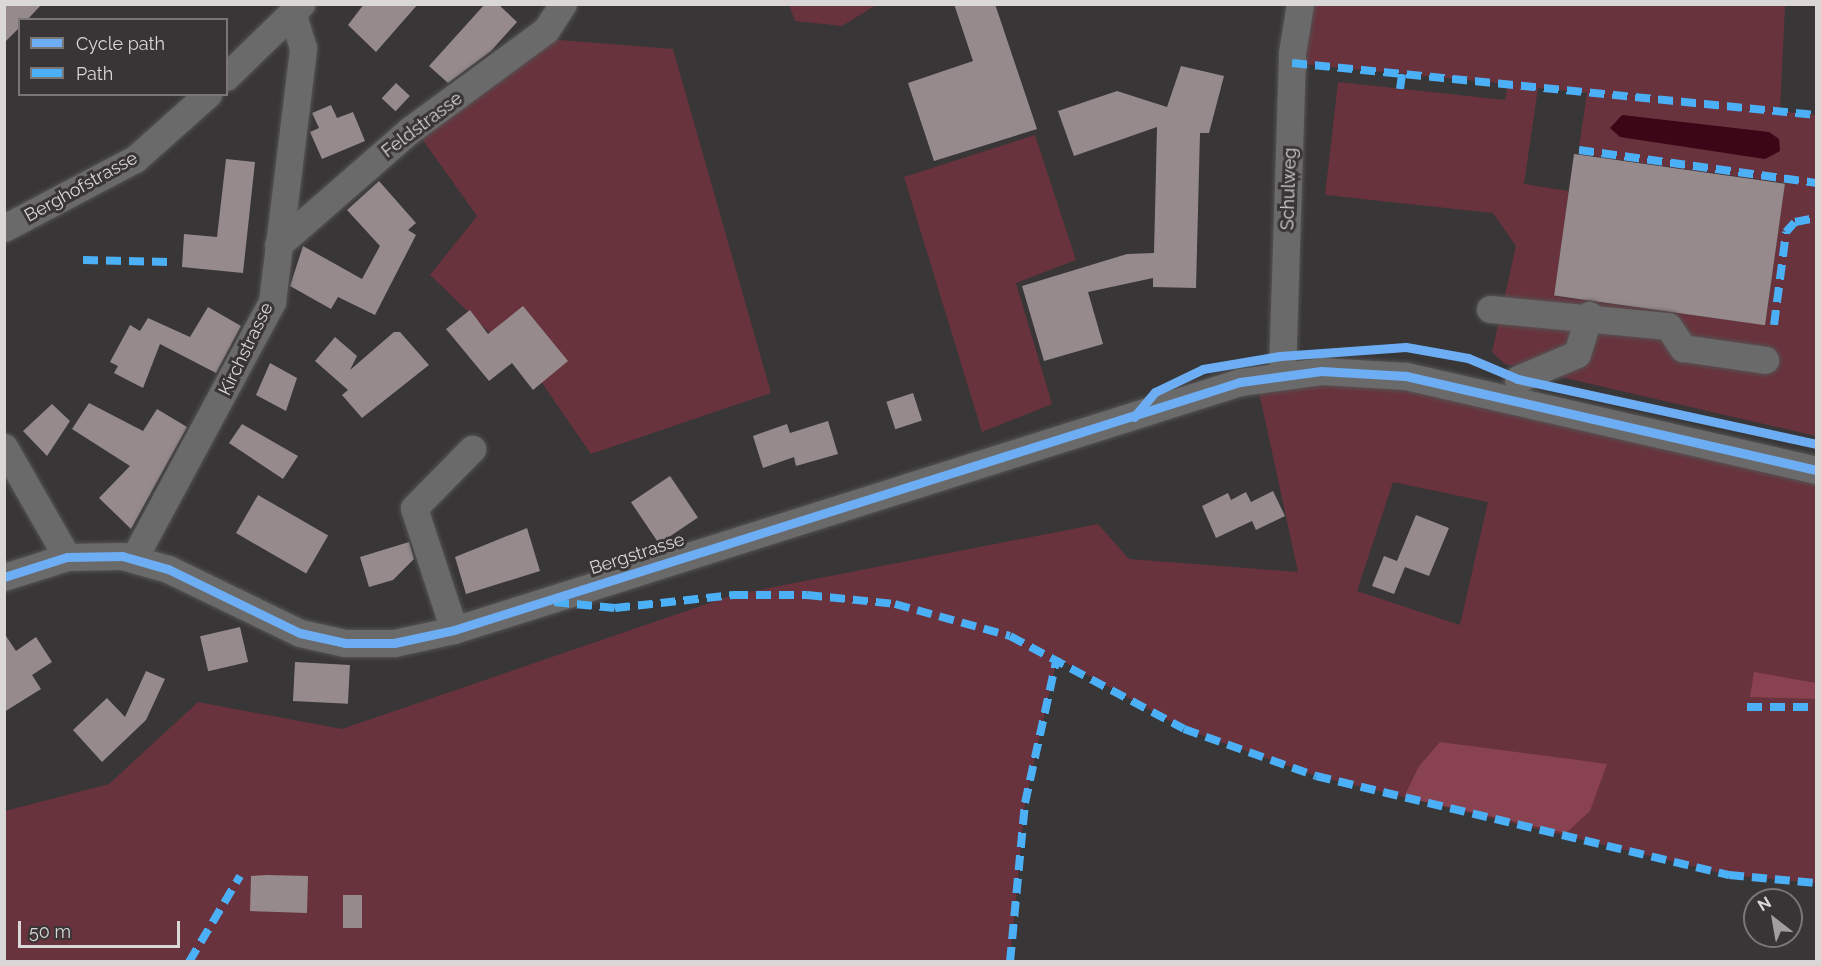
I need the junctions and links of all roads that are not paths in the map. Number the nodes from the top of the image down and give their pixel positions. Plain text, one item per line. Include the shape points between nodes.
1 (563, 4) edge
2 (1300, 4) edge
3 (296, 9) edge
4 (228, 75) edge
5 (206, 96) edge
6 (4, 228) edge
7 (278, 245) junction
8 (1490, 309) dead end
9 (1589, 315) junction
10 (1765, 360) dead end
11 (1282, 374) junction
12 (1518, 379) dead end
13 (4, 447) edge
14 (472, 449) dead end
15 (1816, 470) edge
16 (67, 557) junction
17 (134, 558) junction
18 (4, 577) edge
19 (454, 630) junction

1 - 7 street, Feldstrasse via 546,30 410,130
2 - 11 street, Schulweg via 1292,53
3 - 4 street
3 - 7 street, Kirchstrasse via 303,48
5 - 6 street, Berghofstrasse via 135,159
7 - 17 street, Kirchstrasse via 265,320
8 - 9 street via 1540,317
9 - 10 street via 1668,326 1683,348
9 - 12 street via 1577,354
11 - 15 street, Bergstrasse via 1406,376
11 - 19 street, Bergstrasse via 979,461
13 - 16 street
14 - 19 street via 414,508
16 - 17 street, Bergstrasse
16 - 18 street, Bergstrasse
17 - 19 street, Bergstrasse via 322,640 370,646

